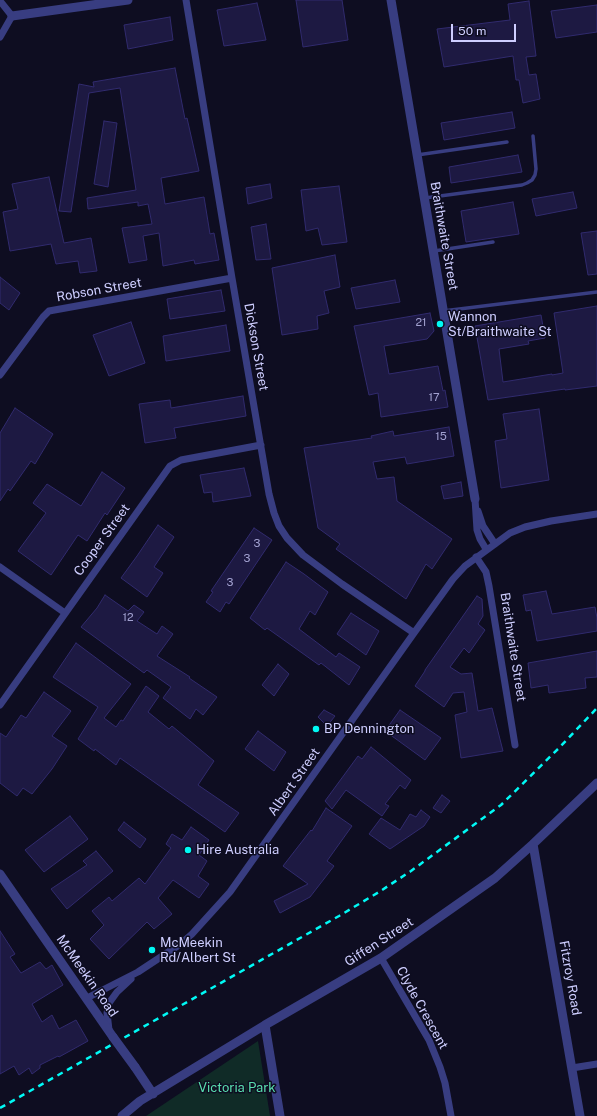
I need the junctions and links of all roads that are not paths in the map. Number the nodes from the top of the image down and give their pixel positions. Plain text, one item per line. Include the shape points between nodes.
1 (128, 0) edge
2 (186, 0) edge
3 (391, 0) edge
4 (0, 1) edge
5 (12, 16) junction
6 (0, 37) edge
7 (533, 136) dead end
8 (507, 142) dead end
9 (417, 155) junction
10 (424, 198) junction
11 (493, 242) dead end
12 (433, 251) junction
13 (232, 278) junction
14 (597, 292) edge
15 (443, 311) junction
16 (0, 375) edge
17 (261, 445) junction
18 (475, 499) junction
19 (597, 514) edge
20 (495, 544) junction
21 (481, 553) junction
22 (0, 567) edge
23 (65, 613) junction
24 (414, 632) junction
25 (0, 705) edge
26 (515, 745) dead end
27 (597, 783) edge
28 (533, 844) junction
29 (1, 879) edge
30 (381, 958) junction
31 (138, 972) junction
32 (87, 998) junction
33 (265, 1025) junction
34 (112, 1034) junction
35 (597, 1064) edge
36 (572, 1068) junction
37 (153, 1094) junction
38 (122, 1116) edge
39 (280, 1116) edge
40 (451, 1116) edge
41 (580, 1116) edge

1 - 5 street
2 - 13 street, Dickson Street
3 - 9 street, Braithwaite Street
4 - 5 street
5 - 6 street
7 - 10 lane via 536,169 535,175 527,183
8 - 9 lane
9 - 10 street, Braithwaite Street
10 - 12 street, Braithwaite Street
11 - 12 lane
12 - 15 street, Braithwaite Street
13 - 16 street, Robson Street via 49,311
13 - 17 street, Dickson Street
14 - 15 lane
15 - 18 street, Braithwaite Street
17 - 23 street, Cooper Street via 182,460 170,466
17 - 24 street, Dickson Street via 274,513 287,538 303,555 342,584
18 - 20 street, Braithwaite Street via 483,526
18 - 21 street, Braithwaite Street
19 - 20 street, Albert Street via 525,527 510,533
20 - 21 street, Albert Street
21 - 24 street, Albert Street via 453,579
21 - 26 street, Braithwaite Street via 489,586
22 - 23 street
23 - 25 street, Cooper Street
24 - 31 street, Albert Street via 230,892 192,934
27 - 28 street, Giffen Street
28 - 30 street, Giffen Street via 495,878
28 - 36 street, Fitzroy Road
29 - 32 street, McMeekin Road
30 - 33 street, Giffen Street
30 - 40 street, Clyde Crescent via 429,1040 445,1083
31 - 32 street, Albert Street
31 - 34 street, Albert Street via 111,1000 108,1013
32 - 34 street, McMeekin Road
33 - 37 street, Giffen Street
33 - 39 street
34 - 37 street, McMeekin Road, bridge
35 - 36 street
36 - 41 street, Fitzroy Road
37 - 38 street, Giffen Street

